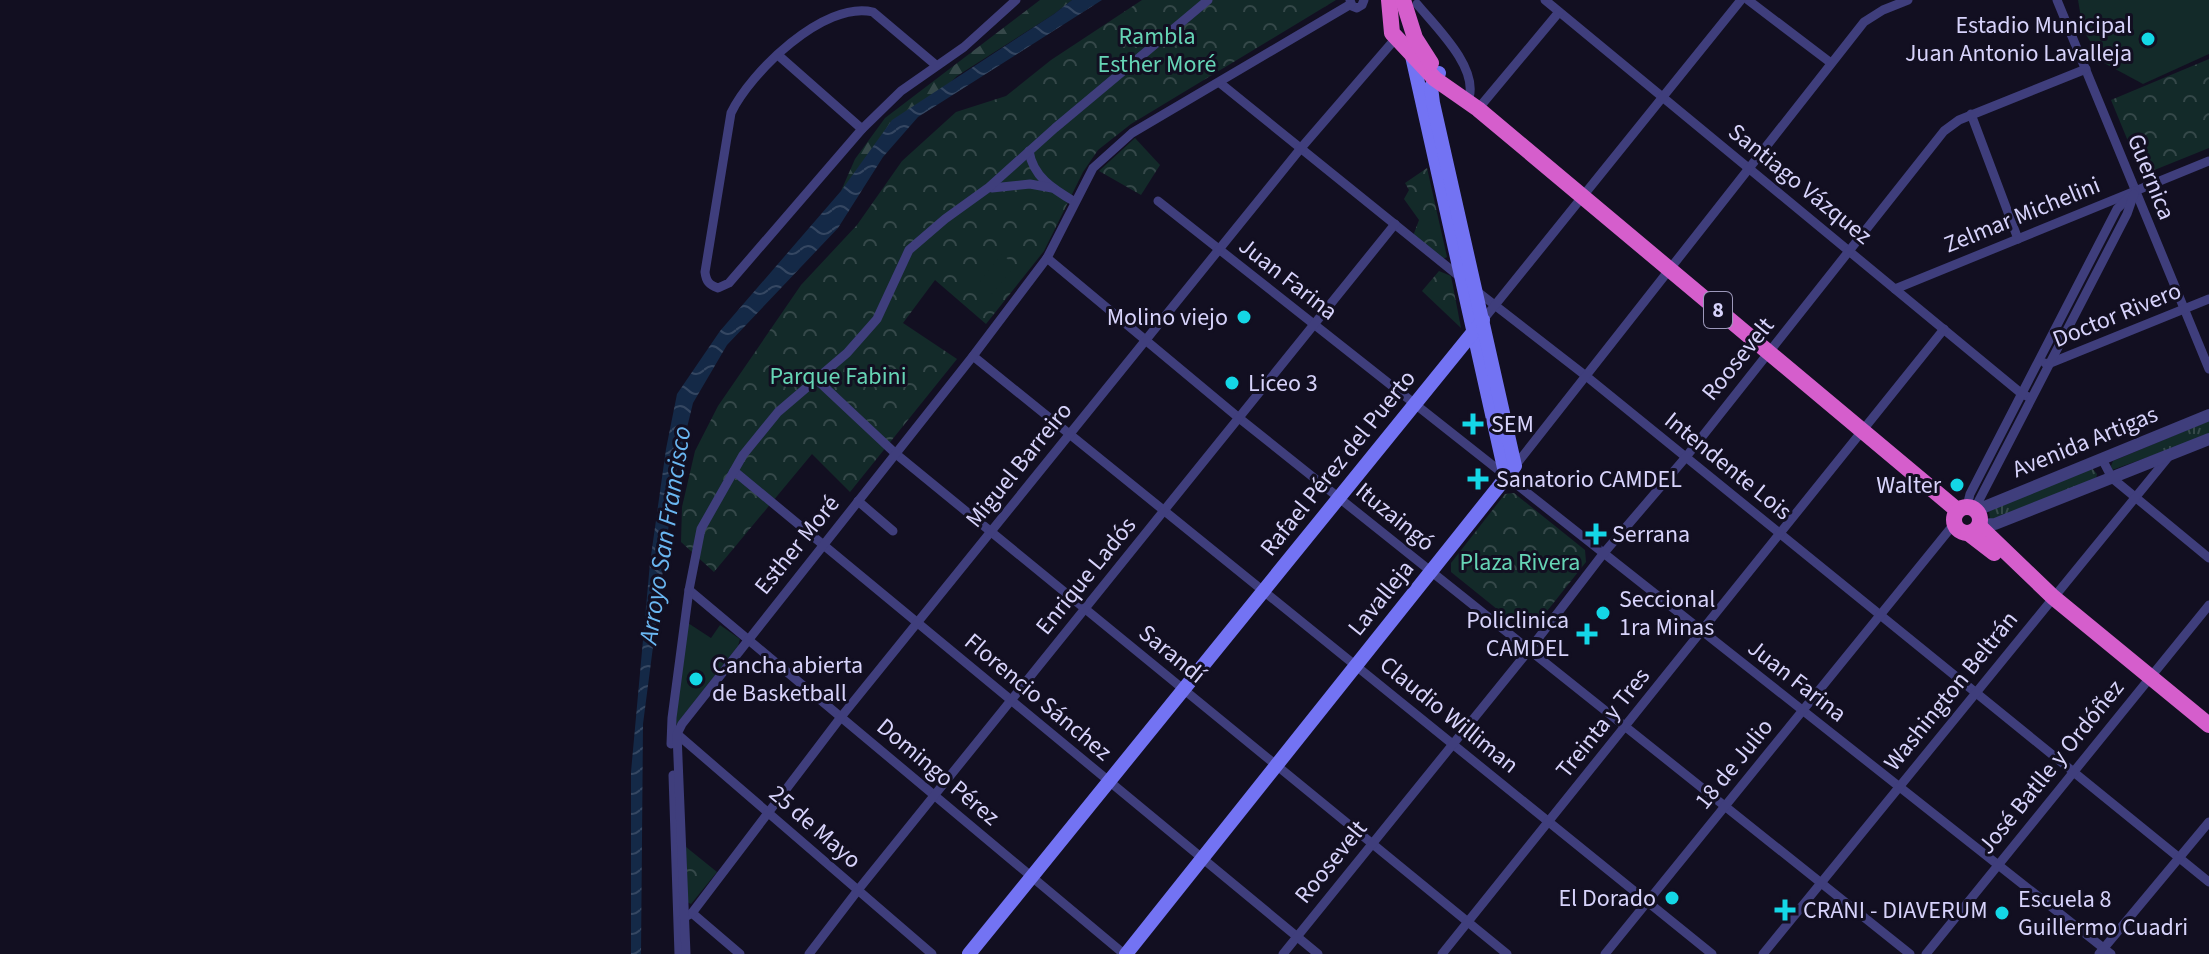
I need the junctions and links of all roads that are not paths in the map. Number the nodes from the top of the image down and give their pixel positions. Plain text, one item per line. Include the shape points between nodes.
1 (1016, 0) edge
2 (1208, 0) edge
3 (1364, 0) edge
4 (1389, 0) edge
5 (1545, 0) edge
6 (1741, 0) edge
7 (1748, 0) edge
8 (1908, 0) edge
9 (2057, 0) edge
10 (1350, 2) edge
11 (1559, 12) junction
12 (1404, 21) edge
13 (778, 55) junction
14 (1412, 56) junction
15 (1831, 63) junction
16 (937, 66) junction
17 (2086, 69) junction
18 (1437, 76) junction
19 (1220, 83) junction
20 (1662, 97) junction
21 (1473, 104) junction
22 (1971, 114) junction
23 (862, 129) junction
24 (1434, 132) junction
25 (1301, 148) junction
26 (1029, 151) junction
27 (2209, 161) edge
28 (1748, 168) junction
29 (988, 188) junction
30 (1052, 188) junction
31 (2135, 191) junction
32 (1582, 196) junction
33 (1158, 201) dead end
34 (1075, 202) junction
35 (1395, 224) junction
36 (2018, 239) junction
37 (1219, 250) junction
38 (1851, 251) junction
39 (1047, 258) junction
40 (1670, 269) junction
41 (1462, 279) junction
42 (1475, 289) junction
43 (1895, 289) junction
44 (2209, 299) edge
45 (1495, 304) junction
46 (2184, 310) junction
47 (1314, 325) junction
48 (1478, 326) junction
49 (1944, 329) junction
50 (1145, 342) junction
51 (1769, 352) junction
52 (973, 356) junction
53 (2044, 362) junction
54 (2209, 369) edge
55 (1586, 376) junction
56 (816, 379) junction
57 (2026, 396) junction
58 (1414, 405) junction
59 (2209, 415) edge
60 (1239, 418) junction
61 (1863, 432) junction
62 (1069, 435) junction
63 (2209, 439) edge
64 (896, 454) junction
65 (2171, 454) junction
66 (1686, 457) junction
67 (2102, 459) junction
68 (734, 471) junction
69 (1510, 472) junction
70 (2112, 478) junction
71 (2134, 496) junction
72 (1338, 497) junction
73 (858, 501) junction
74 (1164, 511) junction
75 (1970, 518) junction
76 (893, 531) dead end
77 (991, 531) junction
78 (1780, 534) junction
79 (823, 545) junction
80 (1603, 554) junction
81 (2209, 558) edge
82 (1431, 571) junction
83 (689, 590) junction
84 (1264, 591) junction
85 (2053, 597) junction
86 (2209, 605) edge
87 (1085, 608) junction
88 (1880, 615) junction
89 (917, 623) junction
90 (1701, 632) junction
91 (748, 639) junction
92 (1530, 649) junction
93 (1356, 666) junction
94 (2151, 676) junction
95 (1184, 689) junction
96 (1977, 693) junction
97 (1011, 700) junction
98 (1802, 711) junction
99 (841, 717) junction
100 (2209, 725) edge
101 (1626, 727) junction
102 (674, 734) junction
103 (1452, 744) junction
104 (1276, 765) junction
105 (2074, 772) junction
106 (1109, 782) junction
107 (1898, 787) junction
108 (935, 795) junction
109 (1727, 805) junction
110 (768, 812) junction
111 (1549, 822) junction
112 (2209, 822) edge
113 (1372, 844) junction
114 (2180, 858) junction
115 (1202, 859) junction
116 (1997, 865) junction
117 (1032, 876) junction
118 (2209, 882) edge
119 (1822, 883) junction
120 (858, 890) junction
121 (1648, 902) junction
122 (685, 917) junction
123 (1468, 922) junction
124 (1297, 937) junction
125 (2104, 952) edge
126 (679, 954) edge
127 (686, 954) edge
128 (740, 954) edge
129 (809, 954) edge
130 (932, 954) edge
131 (969, 954) edge
132 (1125, 954) edge
133 (1283, 954) edge
134 (1318, 954) edge
135 (1442, 954) edge
136 (1507, 954) edge
137 (1605, 954) edge
138 (1712, 954) edge
139 (1763, 954) edge
140 (1910, 954) edge
141 (1926, 954) edge

1 - 16 street
2 - 26 street
3 - 10 street, Esther Moré via 1359,7
4 - 12 highway, 8
5 - 11 street, Santiago Vázquez
6 - 20 street, Rafael Pérez del Puerto
7 - 15 street
8 - 15 street, Lavalleja via 1864,22
9 - 17 street, Guernica
10 - 19 street, Esther Moré
11 - 20 street, Santiago Vázquez
11 - 21 street
12 - 14 highway, 8
12 - 18 highway, 8
12 - 21 street via 1454,50 1472,88
12 - 25 street, Miguel Barreiro
13 - 16 street via 826,19 863,9
13 - 23 street
13 - 23 street via 740,95 731,113 705,272 710,285 729,283
14 - 18 highway, 8
14 - 24 main road
15 - 28 street, Lavalleja
16 - 23 street via 901,91
17 - 22 street, Roosevelt
17 - 31 street, Guernica
18 - 21 highway, 8
18 - 24 main road via 1431,87
19 - 25 street, Intendente Lois
19 - 34 street, Esther Moré via 1132,133 1100,160
20 - 28 street, Santiago Vázquez
20 - 32 street, Rafael Pérez del Puerto
21 - 32 highway, 8
22 - 36 street
22 - 38 street, Roosevelt via 1944,131
24 - 41 main road
24 - 42 main road
25 - 35 street, Intendente Lois
25 - 37 street, Miguel Barreiro
26 - 29 street
26 - 30 street via 1036,173
27 - 31 street, Zelmar Michelini
28 - 38 street, Santiago Vázquez
28 - 40 street, Lavalleja
29 - 30 street
29 - 56 street via 909,250 877,319
30 - 34 street
31 - 36 street, Zelmar Michelini
31 - 46 street, Guernica
31 - 53 street, 18 de Julio via 2117,209
32 - 40 highway, 8
32 - 45 street, Rafael Pérez del Puerto
33 - 37 street, Juan Farina
34 - 39 street, Esther Moré
35 - 41 street, Intendente Lois
35 - 47 street, Enrique Ladós
36 - 43 street, Zelmar Michelini
37 - 47 street, Juan Farina
37 - 50 street, Miguel Barreiro
38 - 43 street, Santiago Vázquez
38 - 51 street, Roosevelt
39 - 50 street, Ituzaingó
39 - 52 street, Esther Moré
40 - 51 highway, 8
40 - 55 street, Lavalleja
41 - 42 street, Intendente Lois
41 - 48 main road
42 - 45 street, Intendente Lois
42 - 48 main road
43 - 49 street, Santiago Vázquez
44 - 46 street, Doctor Rivero
45 - 48 street, Rafael Pérez del Puerto
45 - 55 street, Intendente Lois
46 - 53 street, Doctor Rivero
46 - 54 street, Guernica
47 - 58 street, Juan Farina
47 - 60 street, Enrique Ladós
48 - 58 main road, Rafael Pérez del Puerto
48 - 69 main road
49 - 57 street, Santiago Vázquez
49 - 61 street, Treinta y Tres
50 - 60 street, Ituzaingó
50 - 62 street, Miguel Barreiro
51 - 61 highway, 8
51 - 66 street, Roosevelt
52 - 62 street, Claudio Williman
52 - 64 street, Esther Moré
53 - 57 street, 18 de Julio
55 - 66 street, Intendente Lois
55 - 69 street, Lavalleja
56 - 64 street, Sarandí
56 - 68 street via 778,412
57 - 75 street, 18 de Julio
58 - 69 street, Juan Farina
58 - 72 main road, Rafael Pérez del Puerto
59 - 67 street, Avenida Artigas
60 - 72 street, Ituzaingó
60 - 74 street, Enrique Ladós
61 - 75 highway, 8
61 - 78 street, Treinta y Tres
62 - 74 street, Claudio Williman
62 - 77 street, Miguel Barreiro
63 - 65 street, Avenida Artigas
64 - 73 street, Esther Moré
64 - 77 street, Sarandí
65 - 70 street, Avenida Artigas
65 - 71 street, Washington Beltrán
66 - 78 street, Intendente Lois
66 - 80 street, Roosevelt
67 - 70 street
67 - 75 street, Avenida Artigas
68 - 79 street, Florencio Sánchez
68 - 83 street via 701,529
69 - 80 street, Juan Farina
69 - 82 main road, Lavalleja
70 - 71 street
70 - 75 street, Avenida Artigas via 1995,524
71 - 81 street
71 - 85 street, Washington Beltrán
72 - 82 street, Ituzaingó
72 - 84 main road, Rafael Pérez del Puerto
73 - 76 street
73 - 79 street, Esther Moré
74 - 84 street, Claudio Williman
74 - 87 street, Enrique Ladós
75 - 85 highway, 8
75 - 88 street, 18 de Julio
77 - 87 street, Sarandí
77 - 89 street, Miguel Barreiro
78 - 88 street, Intendente Lois
78 - 90 street, Treinta y Tres
79 - 89 street, Florencio Sánchez
79 - 91 street, Esther Moré
80 - 90 street, Juan Farina
80 - 92 street, Roosevelt
82 - 92 street, Ituzaingó
82 - 93 main road, Lavalleja
83 - 91 street, Domingo Pérez
83 - 102 street
84 - 93 street, Claudio Williman
84 - 95 main road, Rafael Pérez del Puerto
85 - 94 highway, 8
85 - 96 street, Washington Beltrán
86 - 94 street, José Batlle y Ordóñez
87 - 95 street, Sarandí
87 - 97 street, Enrique Ladós
88 - 96 street, Intendente Lois
88 - 98 street, 18 de Julio
89 - 97 street, Florencio Sánchez
89 - 99 street, Miguel Barreiro
90 - 98 street, Juan Farina
90 - 101 street, Treinta y Tres
91 - 99 street, Domingo Pérez
91 - 102 street, Esther Moré
92 - 101 street, Ituzaingó
92 - 103 street, Roosevelt
93 - 103 street, Claudio Williman
93 - 104 main road, Lavalleja
94 - 100 highway, 8
94 - 105 street, José Batlle y Ordóñez
95 - 104 street, Sarandí
95 - 106 main road, Rafael Pérez del Puerto
96 - 105 street, Intendente Lois
96 - 107 street, Washington Beltrán
97 - 106 street, Florencio Sánchez
97 - 108 street, Enrique Ladós
98 - 107 street, Juan Farina
98 - 109 street, 18 de Julio
99 - 108 street, Domingo Pérez
99 - 110 street, Miguel Barreiro
101 - 109 street, Ituzaingó
101 - 111 street, Treinta y Tres
102 - 110 street, 25 de Mayo
102 - 122 street
103 - 111 street, Claudio Williman
103 - 113 street, Roosevelt
104 - 113 street, Sarandí
104 - 115 main road, Lavalleja
105 - 114 street, Intendente Lois
105 - 116 street, José Batlle y Ordóñez
106 - 115 street, Florencio Sánchez
106 - 117 main road, Rafael Pérez del Puerto
107 - 116 street, Juan Farina
107 - 119 street, Washington Beltrán
108 - 117 street, Domingo Pérez
108 - 120 street, Enrique Ladós
109 - 119 street, Ituzaingó
109 - 121 street, 18 de Julio
110 - 120 street, 25 de Mayo
110 - 122 street, Miguel Barreiro
111 - 121 street, Claudio Williman
111 - 123 street, Treinta y Tres
112 - 114 street
113 - 123 street, Sarandí
113 - 124 street, Roosevelt
114 - 118 street, Intendente Lois
114 - 125 street
115 - 124 street, Florencio Sánchez
115 - 132 main road, Lavalleja
116 - 125 street, Juan Farina
116 - 141 street, José Batlle y Ordóñez
117 - 131 main road, Rafael Pérez del Puerto
117 - 132 street, Domingo Pérez
119 - 139 street, Washington Beltrán
119 - 140 street, Ituzaingó
120 - 129 street, Enrique Ladós
120 - 130 street, 25 de Mayo
121 - 137 street, 18 de Julio
121 - 138 street, Claudio Williman
122 - 126 street
122 - 127 street
122 - 128 street
123 - 135 street, Treinta y Tres
123 - 136 street, Sarandí
124 - 133 street, Roosevelt
124 - 134 street, Florencio Sánchez

